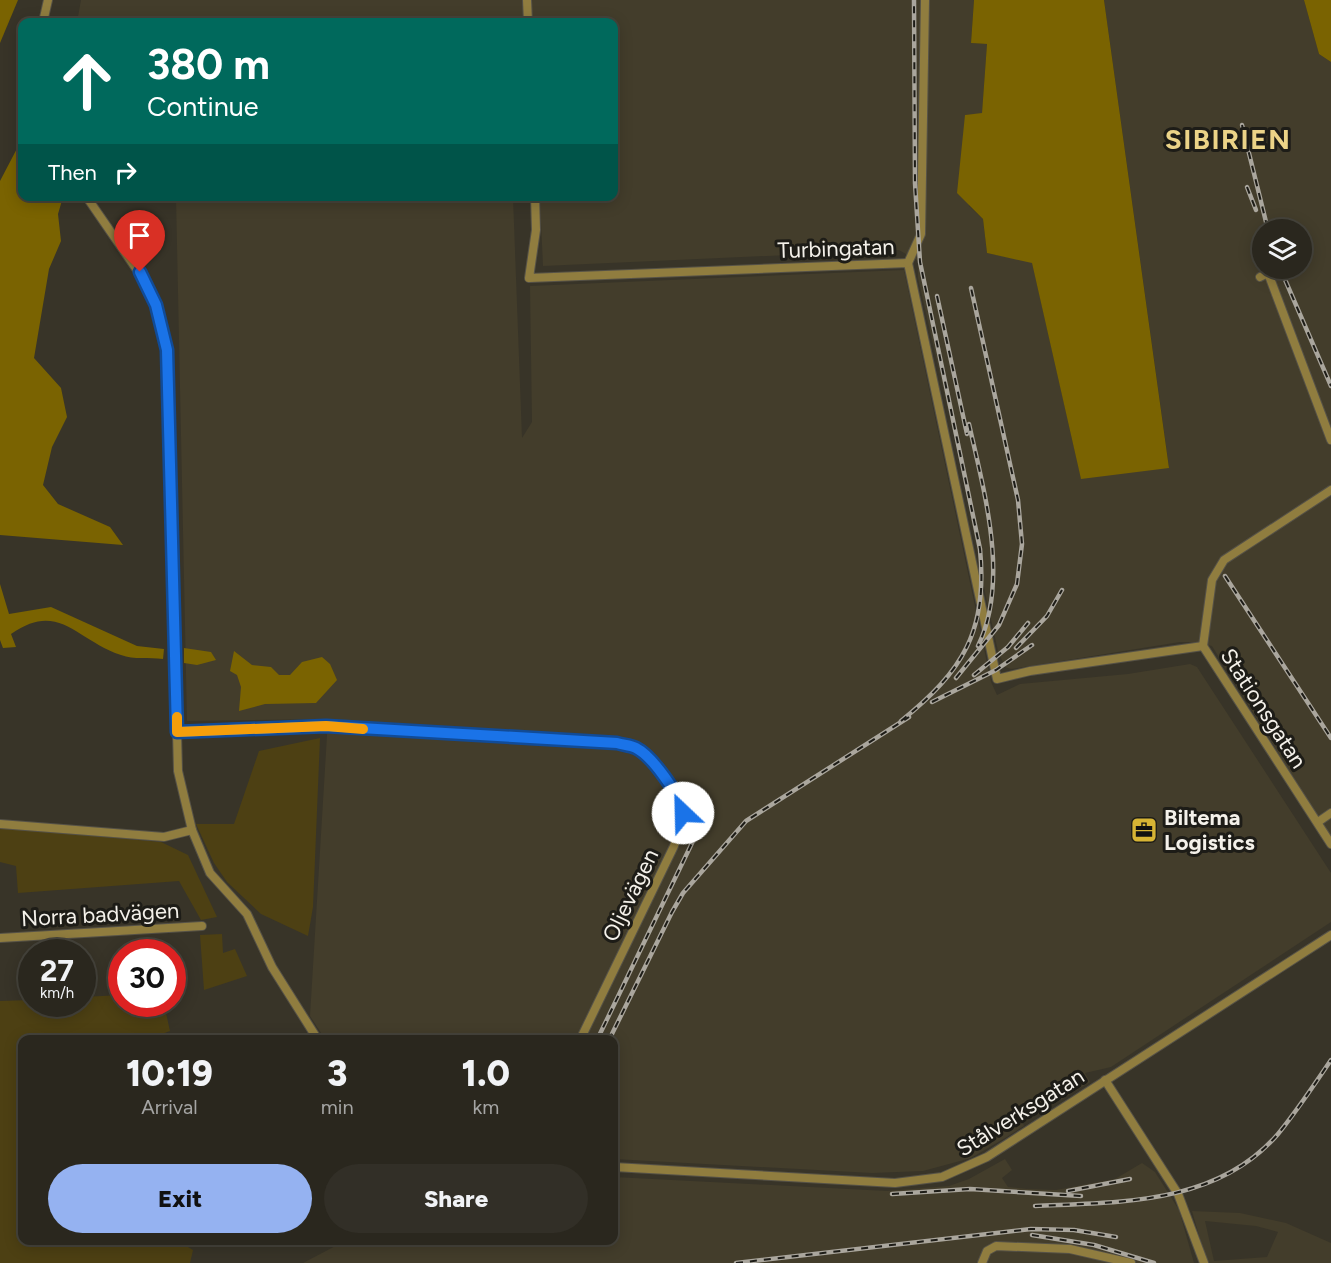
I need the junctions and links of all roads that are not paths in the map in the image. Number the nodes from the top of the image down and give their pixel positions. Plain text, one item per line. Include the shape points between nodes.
1 (48, 0) edge
2 (527, 0) edge
3 (925, 0) edge
4 (44, 18) edge
5 (528, 18) edge
6 (89, 201) edge
7 (535, 201) edge
8 (908, 262) junction
9 (1267, 279) edge
10 (1331, 440) edge
11 (1331, 490) edge
12 (1203, 646) junction
13 (997, 679) joint
14 (177, 732) junction
15 (1331, 813) edge
16 (1317, 822) junction
17 (0, 824) edge
18 (192, 830) junction
19 (1331, 844) edge
20 (202, 926) dead end
21 (1331, 935) edge
22 (0, 938) edge
23 (315, 1035) edge
24 (582, 1035) edge
25 (1106, 1080) junction
26 (618, 1167) edge
27 (982, 1263) edge
28 (1131, 1263) edge
29 (1204, 1263) edge

1 - 4 street
2 - 5 street
3 - 8 street via 921,234
6 - 14 street via 146,283 167,350
7 - 8 street, Turbingatan via 536,230 529,278
8 - 13 street, Turbingatan
9 - 10 street
11 - 12 street via 1224,560 1212,580
12 - 13 street, Stationsgatan via 1030,670
12 - 16 street, Stationsgatan
14 - 18 street via 178,771
14 - 24 street, Oljevägen via 342,728 617,743 644,753 674,789 683,813 678,836
15 - 16 street
16 - 19 street, Stationsgatan
17 - 18 street via 164,837
18 - 23 street via 210,873 247,914 272,967
20 - 22 street, Norra badvägen
21 - 25 street, Stålverksgatan
25 - 26 street, Stålverksgatan via 987,1157 949,1174 920,1181 895,1183
25 - 29 street via 1178,1194
27 - 28 street via 987,1251 996,1246 1070,1249

